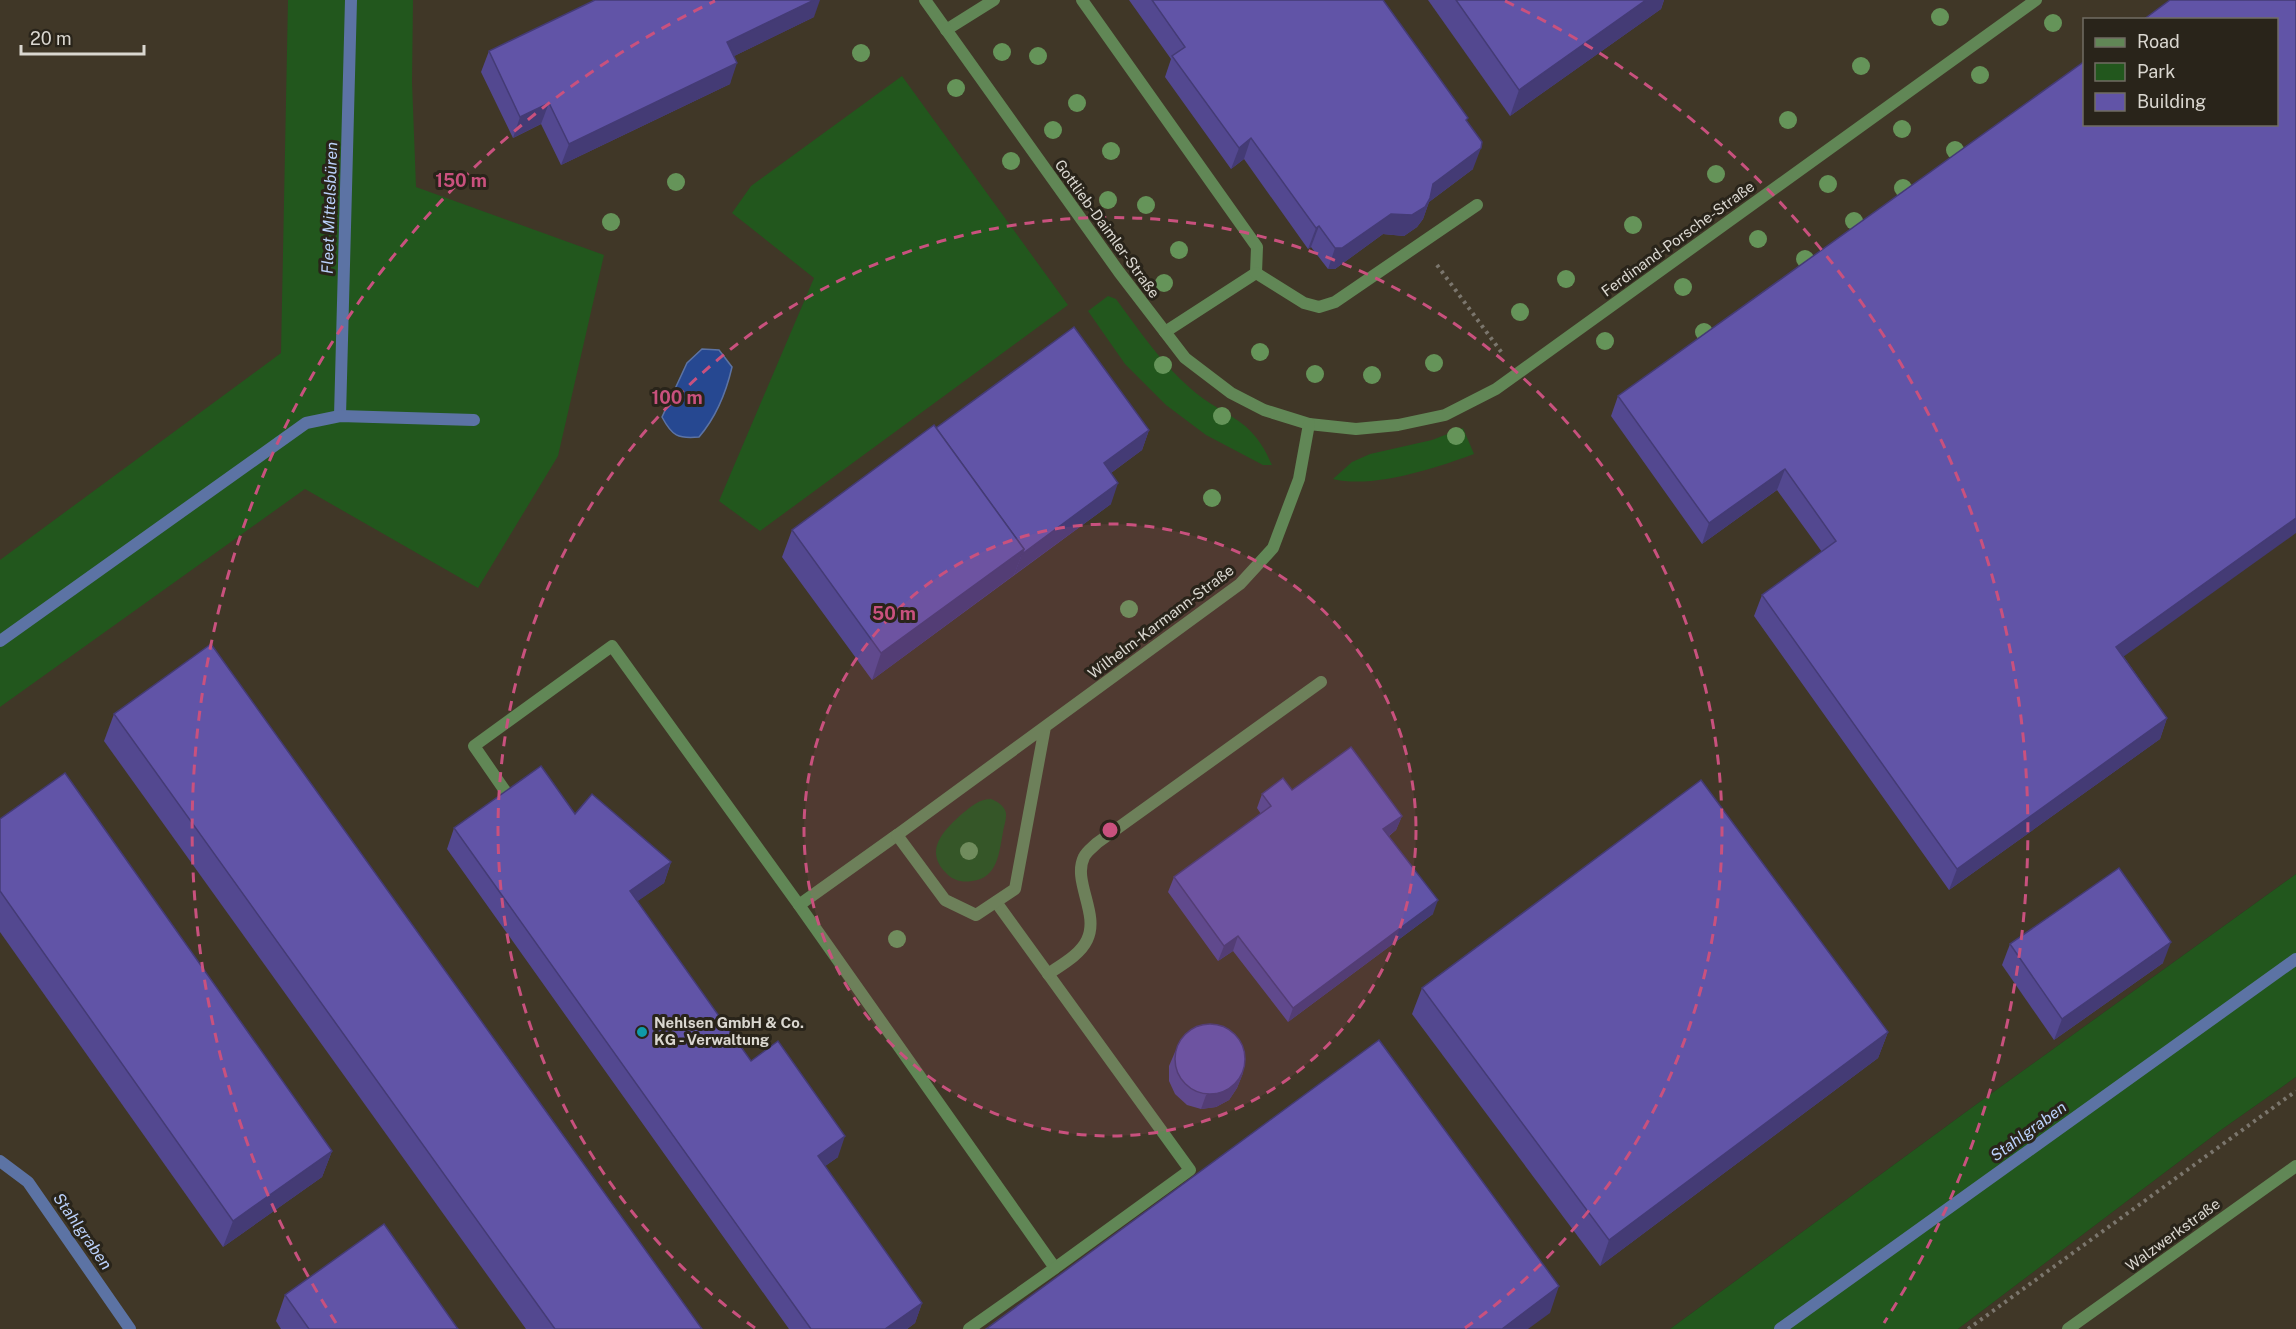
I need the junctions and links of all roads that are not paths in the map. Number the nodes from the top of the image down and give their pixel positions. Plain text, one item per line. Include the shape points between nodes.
1 (925, 0) edge
2 (994, 0) edge
3 (1082, 0) edge
4 (2036, 0) edge
5 (946, 30) junction
6 (1477, 205) dead end
7 (1256, 273) junction
8 (1166, 332) junction
9 (1310, 424) junction
10 (1321, 682) dead end
11 (1045, 727) junction
12 (510, 798) edge
13 (897, 835) junction
14 (996, 902) junction
15 (798, 905) junction
16 (1048, 974) junction
17 (2296, 1166) edge
18 (1055, 1268) junction
19 (969, 1329) edge
20 (2068, 1329) edge

1 - 5 street, Gottlieb-Daimler-Straße
2 - 5 street
3 - 7 street via 1257,247
4 - 9 street, Ferdinand-Porsche-Straße via 1496,388 1445,414 1398,425 1356,429
5 - 8 street, Gottlieb-Daimler-Straße
6 - 7 street via 1335,302 1319,307 1304,303
7 - 8 street
8 - 9 street, Gottlieb-Daimler-Straße via 1185,358 1232,393 1264,410
9 - 11 street, Wilhelm-Karmann-Straße via 1299,479 1273,548 1240,584
10 - 16 street via 1084,856 1081,873 1091,920 1087,940 1077,953
11 - 13 street, Wilhelm-Karmann-Straße
11 - 14 street via 1016,890
12 - 15 street via 474,746 612,646
13 - 14 street via 945,900 976,915
13 - 15 street, Wilhelm-Karmann-Straße
14 - 16 street
15 - 18 street
16 - 18 street via 1190,1170
17 - 20 street, Walzwerkstraße
18 - 19 street

